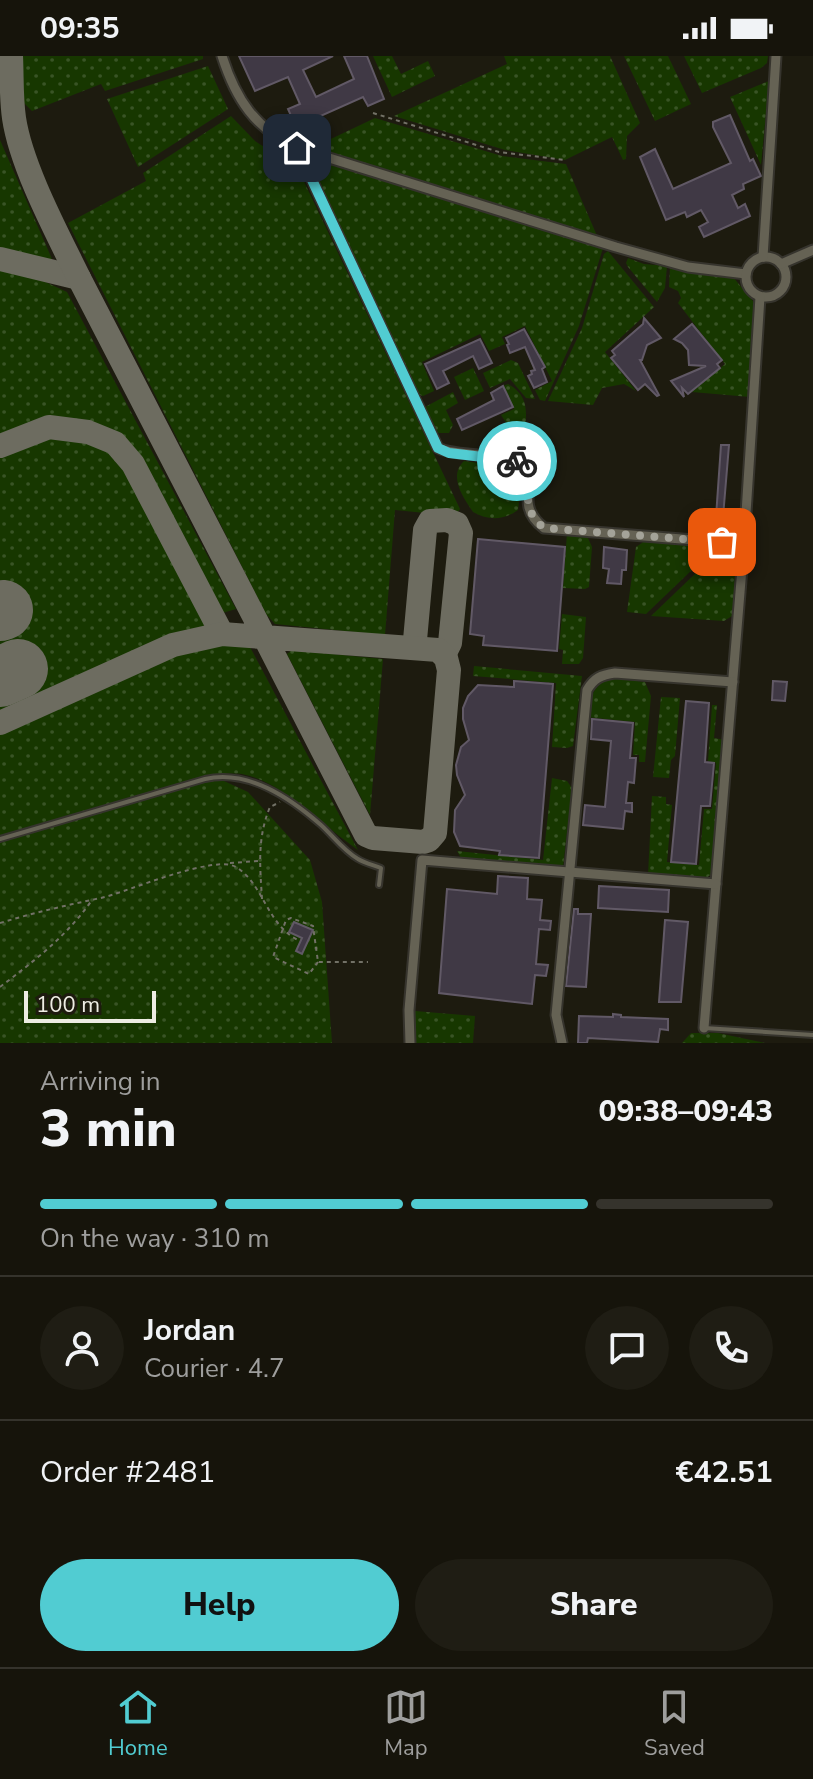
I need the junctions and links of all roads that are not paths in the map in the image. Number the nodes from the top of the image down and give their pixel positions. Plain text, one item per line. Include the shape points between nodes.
1 (222, 56) edge
2 (776, 56) edge
3 (297, 148) junction
4 (813, 250) edge
5 (763, 257) junction
6 (781, 264) junction
7 (746, 274) junction
8 (760, 297) junction
9 (744, 544) junction
10 (733, 682) junction
11 (0, 839) edge
12 (568, 873) junction
13 (716, 884) junction
14 (379, 885) dead end
15 (704, 1028) joint
16 (813, 1035) edge
17 (410, 1043) edge
18 (562, 1043) edge

1 - 3 street via 251,116 275,138
2 - 5 street
3 - 7 street via 616,247 688,267
3 - 9 street via 438,448 524,464 528,509 544,528
4 - 6 street
5 - 6 street
5 - 7 street via 752,262
6 - 8 street via 783,288
7 - 8 street via 747,285
8 - 9 street
9 - 10 street
10 - 12 street via 615,673 592,681 584,699
10 - 13 street
11 - 14 lane via 219,776 248,780 290,802 358,859 381,868
12 - 13 street
12 - 17 street via 422,860
12 - 18 street via 556,1015
13 - 15 street
15 - 16 lane

